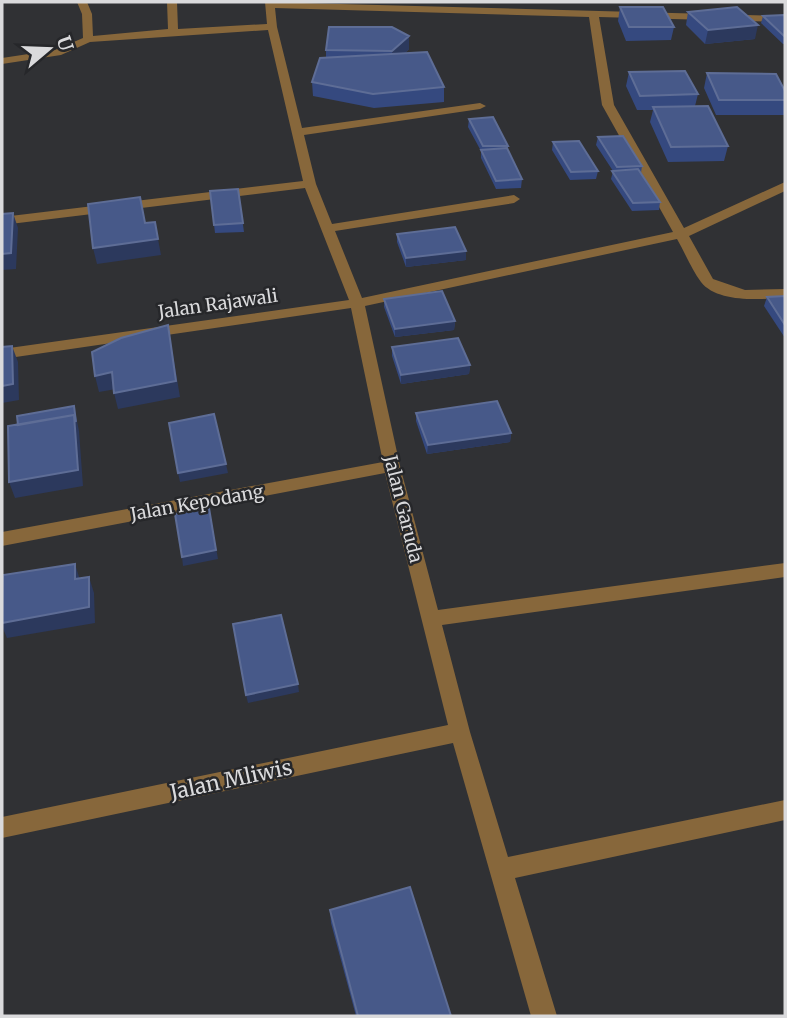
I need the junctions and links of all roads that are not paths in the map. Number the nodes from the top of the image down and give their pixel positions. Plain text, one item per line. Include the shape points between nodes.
1 (82, 2) edge
2 (172, 2) edge
3 (270, 3) edge
4 (593, 13) junction
5 (785, 19) edge
6 (272, 27) junction
7 (173, 32) junction
8 (88, 39) junction
9 (2, 61) edge
10 (480, 106) dead end
11 (297, 132) junction
12 (310, 184) junction
13 (785, 186) edge
14 (514, 199) dead end
15 (2, 221) edge
16 (326, 229) junction
17 (682, 234) junction
18 (785, 293) edge
19 (357, 303) junction
20 (2, 354) edge
21 (392, 466) junction
22 (2, 539) edge
23 (785, 570) edge
24 (431, 619) junction
25 (460, 732) junction
26 (785, 810) edge
27 (2, 828) edge
28 (499, 870) junction
29 (544, 1016) edge

1 - 8 street
2 - 7 street
3 - 4 street
3 - 6 street, Jalan Garuda
4 - 5 street
4 - 17 street via 608,105
6 - 7 street
6 - 11 street, Jalan Garuda
7 - 8 street
8 - 9 street via 56,53
10 - 11 street
11 - 12 street, Jalan Garuda
12 - 15 street
12 - 16 street, Jalan Garuda
13 - 17 street, Jalan Rajawali
14 - 16 street
16 - 19 street, Jalan Garuda
17 - 18 street via 708,282 725,292 748,296
17 - 19 street, Jalan Rajawali
19 - 20 street, Jalan Rajawali
19 - 21 street, Jalan Garuda
21 - 22 street, Jalan Kepodang
21 - 24 street, Jalan Garuda
23 - 24 street
24 - 25 street, Jalan Garuda
25 - 27 street, Jalan Mliwis
25 - 28 street, Jalan Garuda
26 - 28 street
28 - 29 street, Jalan Garuda

